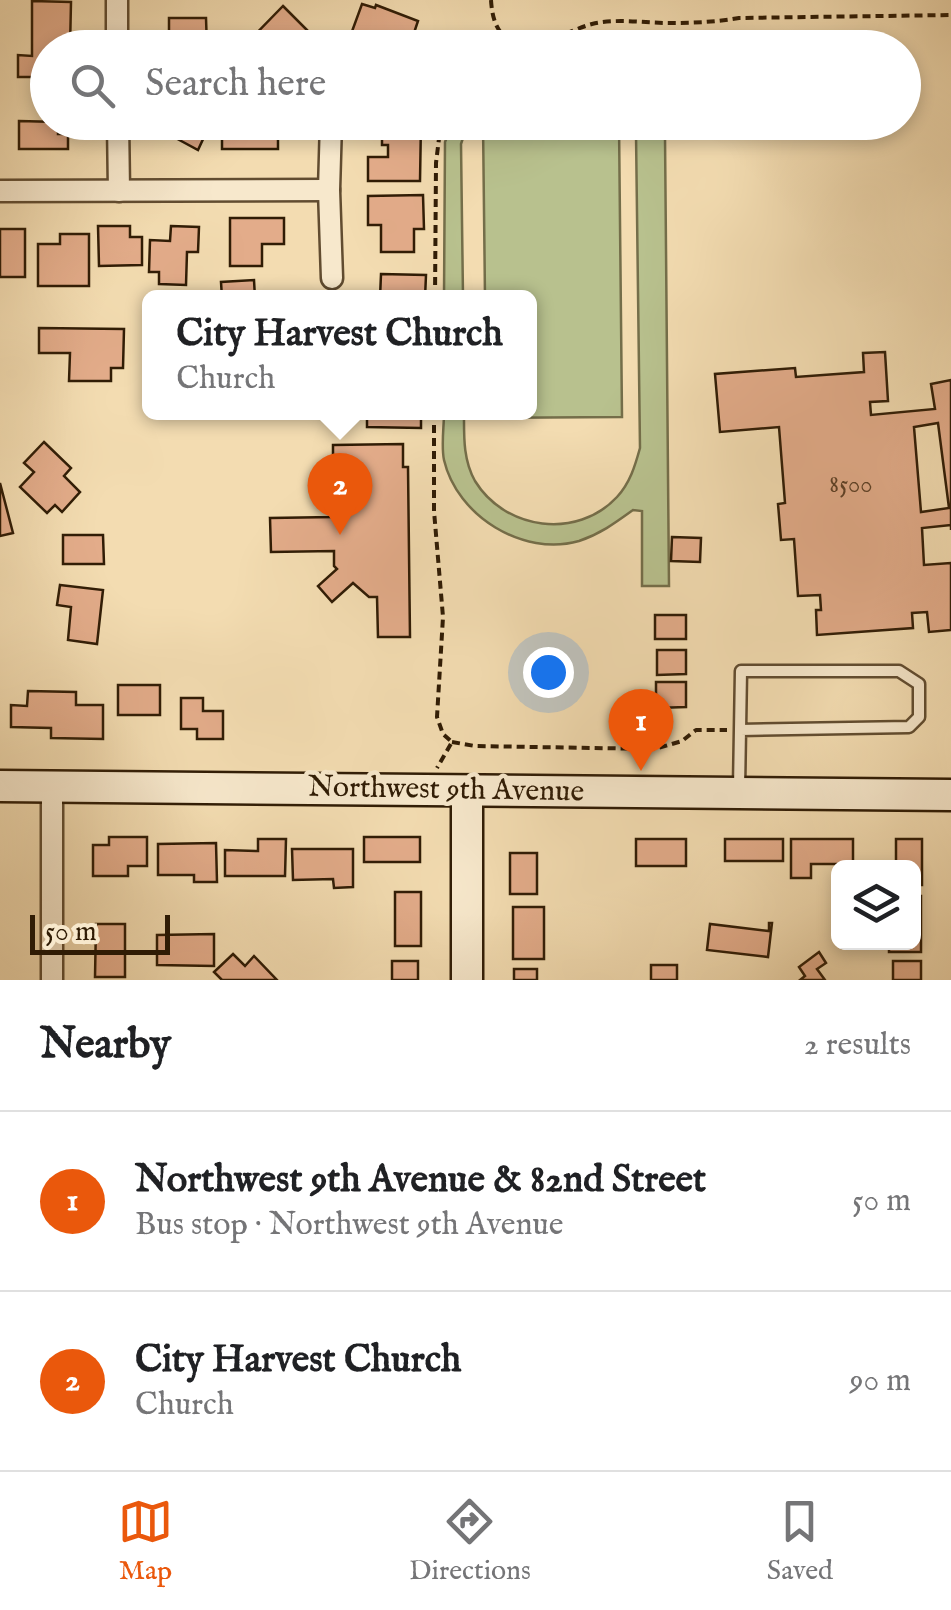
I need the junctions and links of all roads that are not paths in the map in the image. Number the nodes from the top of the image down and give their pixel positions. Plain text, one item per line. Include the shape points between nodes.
1 (117, 0) edge
2 (118, 30) edge
3 (118, 140) edge
4 (330, 140) edge
5 (329, 190) junction
6 (0, 191) edge
7 (119, 191) junction
8 (332, 278) dead end
9 (740, 730) junction
10 (0, 786) edge
11 (52, 786) junction
12 (452, 790) junction
13 (739, 794) junction
14 (951, 796) edge
15 (52, 980) edge
16 (466, 980) edge

1 - 2 street
3 - 7 street
4 - 5 street
5 - 7 street
5 - 8 street
6 - 7 street
9 - 9 lane via 741,671 899,671 919,684 919,717 909,727
9 - 13 lane
10 - 11 street, Northwest 9th Avenue
11 - 12 street, Northwest 9th Avenue
11 - 15 street
12 - 13 street, Northwest 9th Avenue
12 - 16 street
13 - 14 street, Northwest 9th Avenue

